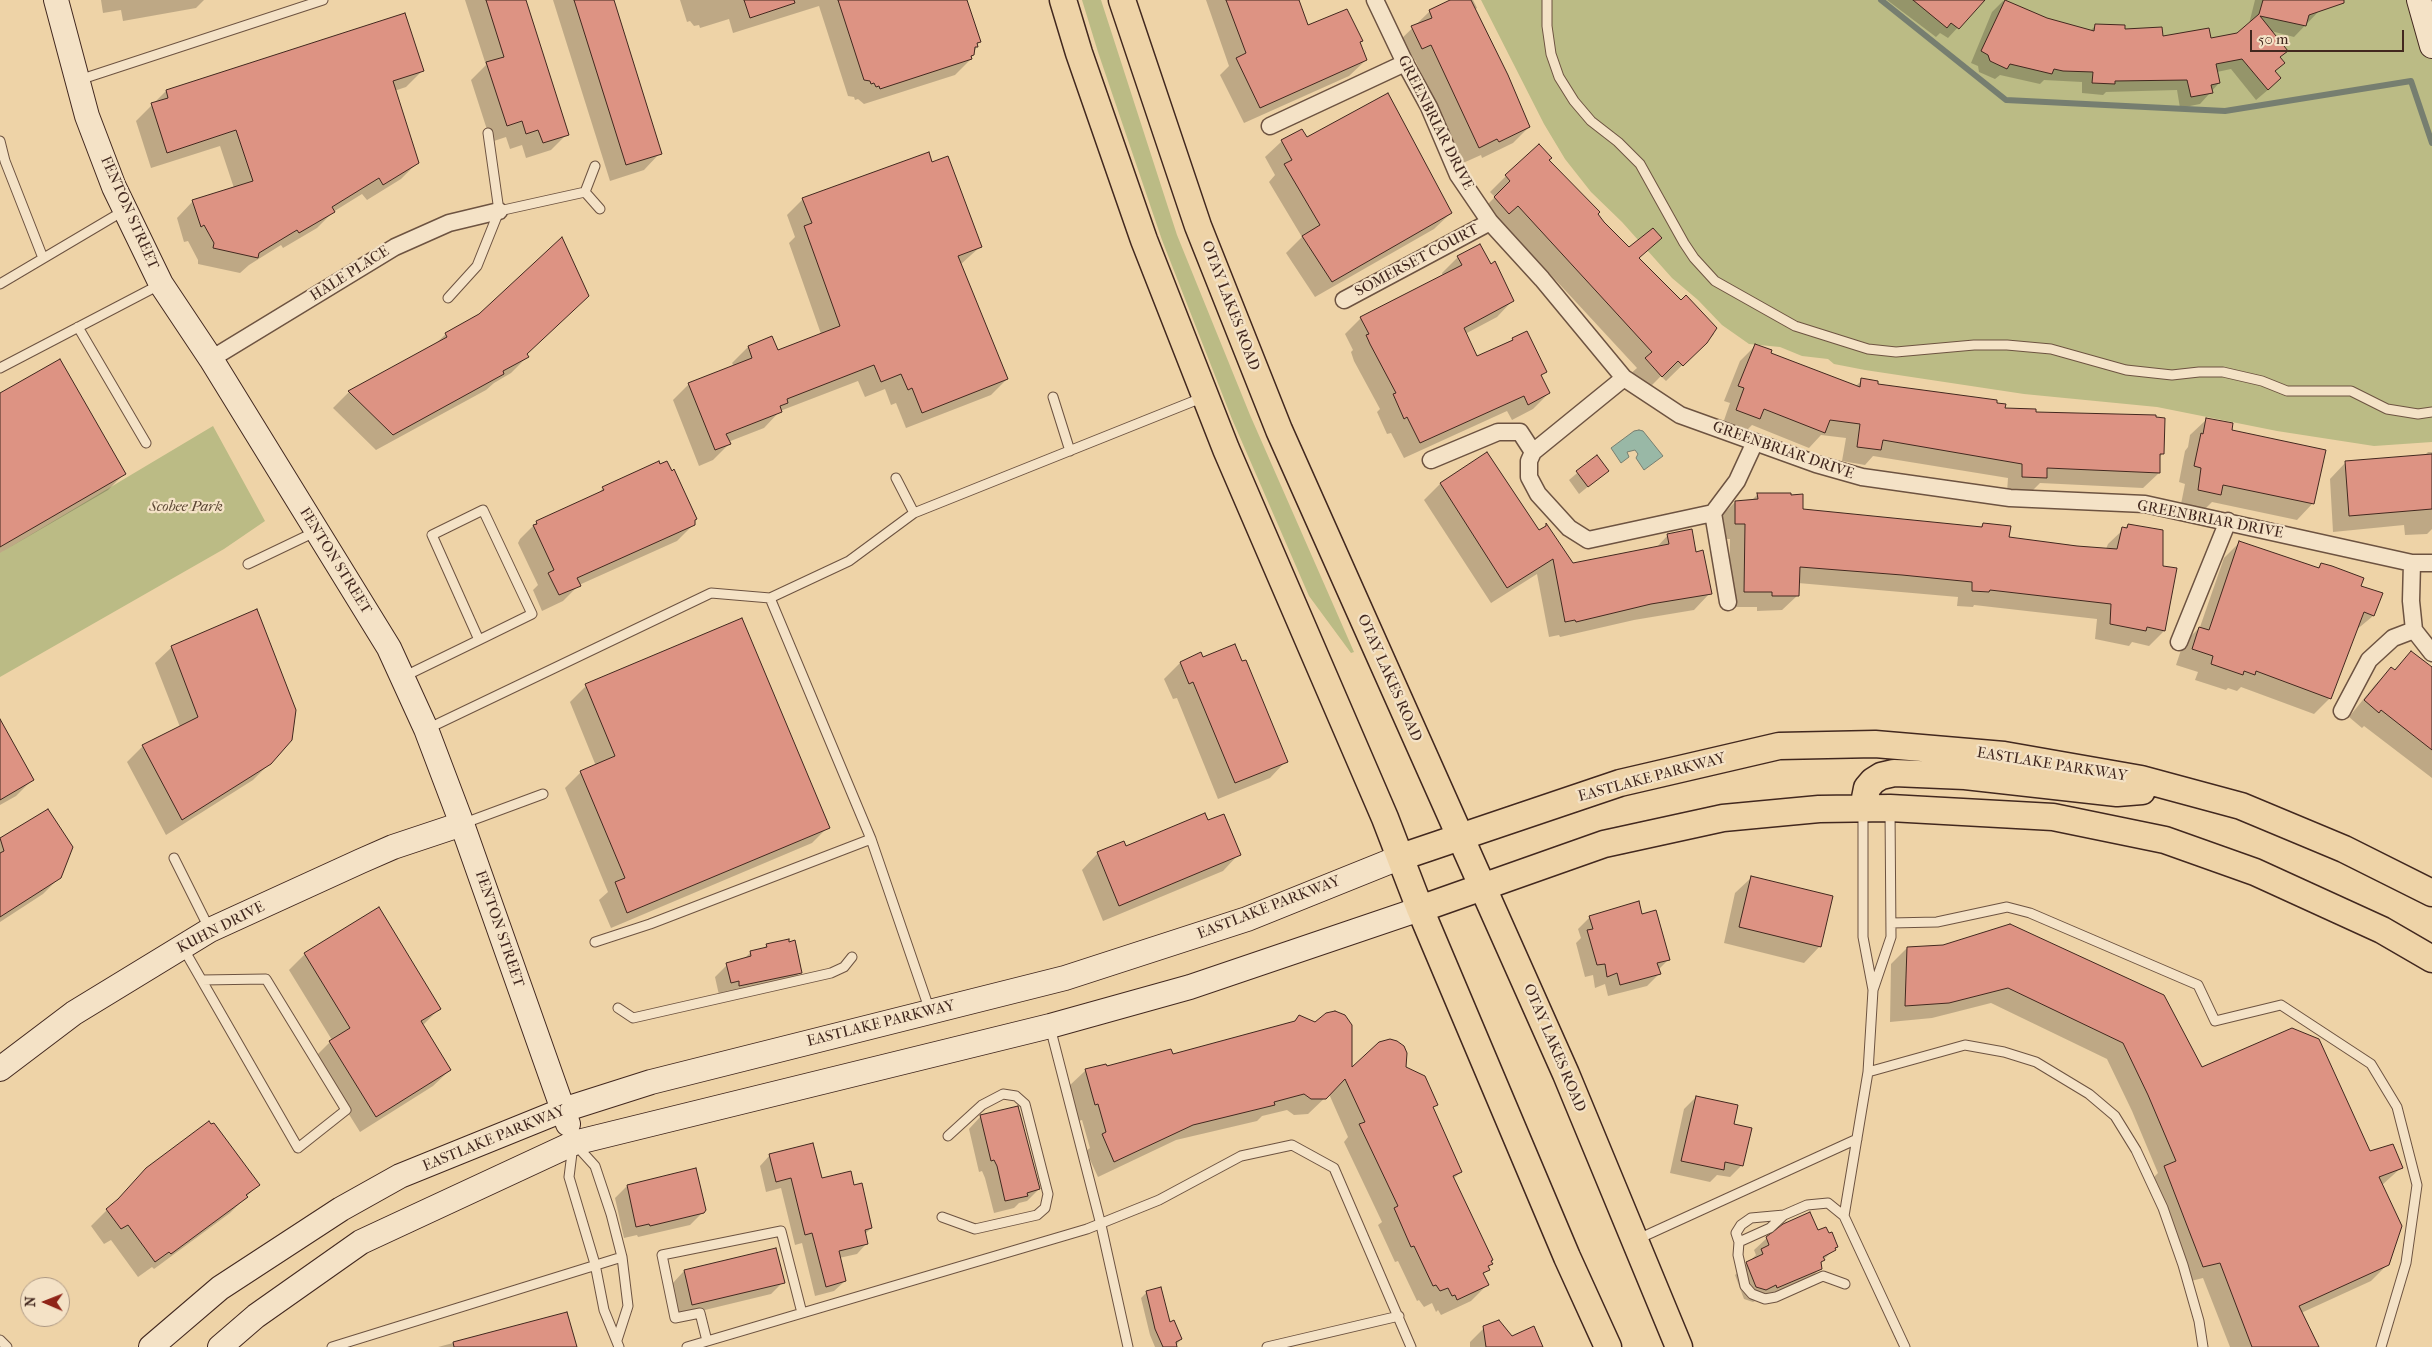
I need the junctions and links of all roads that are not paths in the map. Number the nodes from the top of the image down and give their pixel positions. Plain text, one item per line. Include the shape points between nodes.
1 (56, 0) edge
2 (324, 0) edge
3 (1063, 0) edge
4 (1122, 0) edge
5 (1375, 0) edge
6 (1547, 0) edge
7 (2420, 0) edge
8 (2432, 46) edge
9 (1404, 63) junction
10 (77, 80) junction
11 (1270, 126) dead end
12 (488, 133) dead end
13 (0, 141) edge
14 (596, 166) dead end
15 (585, 192) junction
16 (600, 209) dead end
17 (126, 210) junction
18 (499, 211) junction
19 (1490, 222) junction
20 (43, 258) junction
21 (0, 284) edge
22 (161, 284) junction
23 (448, 298) dead end
24 (1344, 300) dead end
25 (78, 327) junction
26 (211, 360) junction
27 (0, 368) edge
28 (1624, 378) junction
29 (1054, 397) dead end
30 (1206, 397) junction
31 (2432, 412) edge
32 (1755, 442) junction
33 (146, 443) dead end
34 (1070, 451) junction
35 (1533, 452) junction
36 (1430, 460) dead end
37 (896, 478) dead end
38 (914, 513) junction
39 (1713, 513) junction
40 (2228, 521) junction
41 (317, 531) junction
42 (2412, 563) junction
43 (2432, 563) edge
44 (248, 564) dead end
45 (770, 598) junction
46 (1728, 602) dead end
47 (2414, 630) junction
48 (480, 640) junction
49 (2179, 642) dead end
50 (2432, 653) edge
51 (402, 677) junction
52 (2342, 710) dead end
53 (426, 729) junction
54 (2170, 789) junction
55 (543, 794) dead end
56 (1863, 808) junction
57 (1890, 808) junction
58 (462, 824) junction
59 (1459, 836) junction
60 (871, 839) junction
61 (1401, 857) junction
62 (174, 858) dead end
63 (1483, 886) junction
64 (2432, 893) edge
65 (1420, 909) junction
66 (1891, 923) junction
67 (210, 930) junction
68 (595, 942) dead end
69 (182, 946) junction
70 (852, 957) dead end
71 (2432, 959) edge
72 (202, 980) junction
73 (1873, 990) junction
74 (618, 1008) dead end
75 (930, 1011) junction
76 (1050, 1026) junction
77 (0, 1069) edge
78 (1868, 1072) junction
79 (563, 1110) junction
80 (948, 1136) dead end
81 (1857, 1139) junction
82 (574, 1143) junction
83 (1784, 1215) junction
84 (1844, 1216) junction
85 (942, 1217) dead end
86 (1100, 1225) junction
87 (1635, 1241) junction
88 (1739, 1242) junction
89 (622, 1257) junction
90 (595, 1264) junction
91 (1845, 1284) dead end
92 (802, 1314) junction
93 (1399, 1316) junction
94 (0, 1340) edge
95 (707, 1341) junction
96 (618, 1344) edge
97 (7, 1347) edge
98 (151, 1347) edge
99 (220, 1347) edge
100 (332, 1347) edge
101 (687, 1347) edge
102 (1128, 1347) edge
103 (1267, 1347) edge
104 (1411, 1347) edge
105 (1608, 1347) edge
106 (1679, 1347) edge
107 (1905, 1347) edge
108 (2203, 1347) edge
109 (2381, 1347) edge

1 - 10 main road, FENTON STREET
2 - 10 lane
3 - 30 main road via 1078,53 1144,240
4 - 59 main road, OTAY LAKES ROAD via 1198,226 1278,430
5 - 9 street, GREENBRIAR DRIVE
6 - 31 lane via 1551,54 1558,77 1574,101 1640,164 1689,251 1715,280 1795,326 1868,349 1896,352 2007,344 2051,349 2126,370 2172,375 2223,372 2287,390 2352,391 2388,409 2418,414
7 - 8 main road
9 - 11 street
9 - 19 street, GREENBRIAR DRIVE via 1428,107 1458,176
10 - 17 main road, FENTON STREET via 87,116
12 - 18 lane
13 - 20 lane
14 - 15 lane
15 - 16 lane
15 - 18 lane
17 - 20 lane
17 - 22 main road, FENTON STREET
18 - 23 lane via 477,266
18 - 26 street, HALE PLACE via 449,223 395,246
19 - 24 street, SOMERSET COURT
19 - 28 street, GREENBRIAR DRIVE
20 - 21 lane
22 - 25 lane
22 - 26 main road, FENTON STREET
25 - 27 lane
25 - 33 lane
26 - 41 main road, FENTON STREET
28 - 32 street, GREENBRIAR DRIVE via 1680,415
28 - 35 street
29 - 34 lane
30 - 34 lane
30 - 61 main road
32 - 39 street via 1737,481
32 - 40 street, GREENBRIAR DRIVE via 1862,477 2010,498 2145,504
34 - 38 lane
35 - 36 street via 1520,432 1498,432
35 - 39 street via 1529,461 1529,477 1538,494 1569,528 1588,540
37 - 38 lane
38 - 45 lane via 849,562
39 - 46 street
40 - 42 street, GREENBRIAR DRIVE
40 - 49 street
41 - 44 lane
41 - 51 main road, FENTON STREET via 389,648
42 - 43 street, GREENBRIAR DRIVE
42 - 47 street
45 - 53 lane via 711,593
45 - 60 lane
47 - 50 street
47 - 52 street via 2393,638 2369,660
48 - 48 lane via 532,614 484,510 432,535
48 - 51 lane
51 - 53 main road, FENTON STREET
53 - 58 main road, FENTON STREET
54 - 56 main road via 2118,793 1965,776 1894,774 1873,780
54 - 59 main road, EASTLAKE PARKWAY via 2141,779 2004,755 1875,744 1779,746 1620,783
54 - 64 main road, EASTLAKE PARKWAY via 2241,806 2344,848
55 - 58 lane
56 - 57 main road
56 - 63 main road via 1723,818 1604,844
56 - 73 lane via 1863,937
57 - 66 lane
57 - 71 main road via 2053,817 2165,840 2255,872 2382,930
58 - 67 main road, KUHN DRIVE via 362,860
58 - 79 main road, FENTON STREET
59 - 61 main road, EASTLAKE PARKWAY
59 - 63 main road, OTAY LAKES ROAD
60 - 68 lane
60 - 75 lane
61 - 65 main road
61 - 75 main road, EASTLAKE PARKWAY via 1247,919 1065,978
62 - 67 lane
63 - 65 main road
63 - 87 main road, OTAY LAKES ROAD
65 - 76 main road via 1190,987
65 - 105 main road
66 - 73 lane via 1891,937
66 - 109 lane via 1936,922 2007,907 2030,913 2198,985 2215,1021 2281,1005 2371,1064 2397,1107 2417,1185 2406,1263
67 - 69 main road, KUHN DRIVE
69 - 72 lane
69 - 77 main road, KUHN DRIVE via 74,1013
70 - 74 lane via 844,967 831,973 632,1018
72 - 72 lane via 298,1148 346,1110 266,979
73 - 78 lane
75 - 79 main road, EASTLAKE PARKWAY via 651,1082
76 - 82 main road
76 - 86 lane
78 - 81 lane
78 - 108 lane via 1965,1045 2036,1062 2089,1094 2119,1123 2136,1150 2163,1208 2186,1274
79 - 82 main road, FENTON STREET
79 - 98 main road, EASTLAKE PARKWAY via 400,1176 341,1209 220,1288
80 - 85 lane via 982,1105 1003,1094 1016,1096 1025,1104 1048,1194 1045,1208 1037,1216 975,1229
81 - 84 lane
81 - 87 lane
82 - 89 lane via 595,1166 612,1214
82 - 90 lane via 569,1177
82 - 99 main road via 361,1242 256,1316
83 - 84 lane via 1806,1205 1828,1203
83 - 88 lane via 1770,1228
83 - 88 lane via 1751,1218 1736,1234
84 - 107 lane
86 - 92 lane
86 - 93 lane via 1159,1200 1241,1156 1292,1145 1334,1168
86 - 102 lane
87 - 106 main road, OTAY LAKES ROAD
88 - 91 lane via 1740,1272 1752,1294 1765,1299 1776,1297 1823,1276
89 - 90 lane
89 - 96 lane via 628,1306
90 - 96 lane via 604,1310
90 - 100 lane
92 - 95 lane
92 - 95 lane via 781,1231 662,1255 675,1318 700,1313
93 - 103 lane
93 - 104 lane
94 - 97 lane
95 - 101 lane

